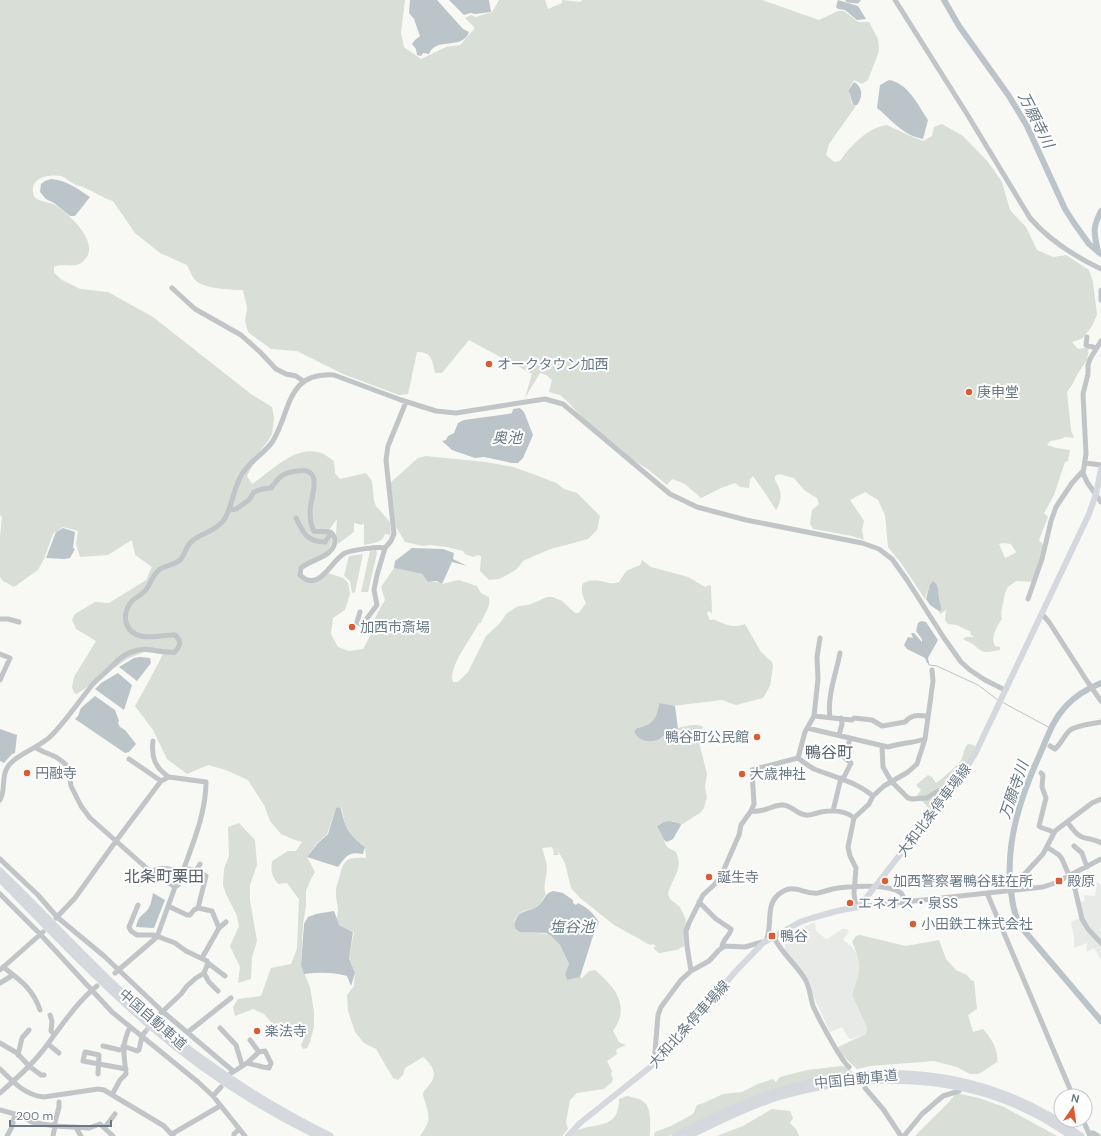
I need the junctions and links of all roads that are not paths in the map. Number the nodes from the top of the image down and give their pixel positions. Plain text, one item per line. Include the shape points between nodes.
1 (848, 0) edge
2 (858, 0) edge
3 (895, 0) edge
4 (1101, 269) edge
5 (172, 288) dead end
6 (1101, 290) edge
7 (1101, 300) edge
8 (1087, 338) dead end
9 (1101, 342) edge
10 (1098, 350) edge
11 (303, 381) junction
12 (406, 402) junction
13 (1085, 463) junction
14 (1101, 465) edge
15 (1101, 469) edge
16 (1083, 471) junction
17 (1096, 494) junction
18 (1101, 502) edge
19 (229, 510) junction
20 (296, 518) dead end
21 (331, 534) junction
22 (385, 548) junction
23 (1028, 600) dead end
24 (360, 612) dead end
25 (1042, 614) junction
26 (0, 619) edge
27 (19, 622) dead end
28 (820, 638) dead end
29 (0, 654) edge
30 (840, 654) dead end
31 (932, 670) dead end
32 (0, 680) edge
33 (1006, 690) junction
34 (1101, 701) edge
35 (814, 716) junction
36 (928, 716) junction
37 (830, 717) junction
38 (841, 718) junction
39 (1101, 722) edge
40 (808, 728) junction
41 (839, 735) junction
42 (850, 738) junction
43 (925, 739) junction
44 (153, 741) dead end
45 (882, 746) junction
46 (1050, 746) dead end
47 (36, 748) junction
48 (798, 758) junction
49 (129, 759) dead end
50 (1041, 773) dead end
51 (169, 777) junction
52 (842, 778) junction
53 (959, 779) junction
54 (161, 781) junction
55 (891, 781) junction
56 (873, 796) junction
57 (1101, 799) edge
58 (0, 800) edge
59 (751, 811) junction
60 (833, 811) junction
61 (854, 818) junction
62 (1068, 823) junction
63 (1054, 833) junction
64 (116, 841) junction
65 (1101, 843) edge
66 (1074, 846) dead end
67 (1047, 847) junction
68 (0, 859) edge
69 (1101, 860) edge
70 (200, 864) dead end
71 (1087, 867) junction
72 (183, 870) junction
73 (0, 871) edge
74 (196, 871) junction
75 (151, 872) junction
76 (1070, 876) junction
77 (0, 879) edge
78 (1019, 880) dead end
79 (855, 886) junction
80 (175, 887) junction
81 (875, 887) junction
82 (987, 893) junction
83 (0, 894) edge
84 (699, 902) junction
85 (905, 903) junction
86 (138, 905) dead end
87 (168, 906) junction
88 (858, 907) junction
89 (198, 908) junction
90 (57, 917) junction
91 (226, 922) dead end
92 (219, 928) junction
93 (42, 933) junction
94 (157, 937) junction
95 (774, 937) junction
96 (765, 942) junction
97 (1101, 943) edge
98 (722, 948) junction
99 (202, 958) junction
100 (208, 963) junction
101 (2, 969) edge
102 (691, 971) junction
103 (117, 972) junction
104 (204, 973) junction
105 (12, 974) junction
106 (225, 976) dead end
107 (0, 983) edge
108 (97, 986) dead end
109 (92, 990) junction
110 (218, 991) dead end
111 (231, 998) dead end
112 (40, 1010) dead end
113 (161, 1012) junction
114 (50, 1015) dead end
115 (130, 1027) junction
116 (220, 1028) dead end
117 (29, 1030) dead end
118 (188, 1032) junction
119 (54, 1034) junction
120 (143, 1034) junction
121 (250, 1040) dead end
122 (0, 1043) edge
123 (48, 1044) junction
124 (103, 1046) dead end
125 (123, 1048) junction
126 (259, 1052) junction
127 (59, 1053) dead end
128 (18, 1055) junction
129 (244, 1064) junction
130 (654, 1064) junction
131 (29, 1066) junction
132 (849, 1067) dead end
133 (0, 1069) edge
134 (126, 1069) junction
135 (98, 1074) dead end
136 (44, 1075) dead end
137 (13, 1082) junction
138 (221, 1087) dead end
139 (865, 1088) dead end
140 (1070, 1088) edge
141 (959, 1090) dead end
142 (114, 1092) dead end
143 (0, 1093) edge
144 (213, 1096) junction
145 (59, 1102) dead end
146 (220, 1106) junction
147 (0, 1110) edge
148 (15, 1114) junction
149 (115, 1114) dead end
150 (55, 1126) junction
151 (76, 1128) junction
152 (105, 1128) junction
153 (239, 1129) junction
154 (1090, 1134) edge
155 (173, 1135) edge
156 (7, 1136) edge
157 (53, 1136) edge
158 (81, 1136) edge
159 (113, 1136) edge
160 (234, 1136) edge
161 (244, 1136) edge
162 (318, 1136) edge
163 (330, 1136) edge
164 (568, 1136) edge
165 (676, 1136) edge
166 (688, 1136) edge
167 (901, 1136) edge
168 (904, 1136) edge
169 (1071, 1136) edge
170 (1081, 1136) edge
171 (1098, 1136) edge

1 - 2 street
3 - 4 street via 1030,218 1051,238
5 - 11 street via 195,309 241,335 276,369
6 - 7 street
8 - 10 street via 1086,345
9 - 10 street
10 - 13 street via 1090,359 1083,394
11 - 12 street via 323,374 334,375
11 - 19 street via 294,391 272,443 242,474
12 - 22 street via 388,446 386,460 395,530
12 - 33 street via 436,411 456,413 545,399 563,404 670,494 697,507 879,548 892,559 961,662 980,677
13 - 14 street
13 - 16 street
15 - 17 main road, 大和北条停車場線
16 - 17 street via 1084,477
16 - 23 street via 1056,507
17 - 18 street
17 - 25 main road, 大和北条停車場線
19 - 21 street via 236,509 249,500 254,492 271,488 278,478 304,471 311,475 315,483 310,509 311,526 314,531
19 - 47 street via 214,530 190,542 180,560 157,571 145,591 126,609 124,620 131,632 147,637 175,635 180,647 169,653 150,649 136,650 123,656 94,683 50,738
20 - 21 street via 305,536 311,539 325,542
21 - 22 street via 335,540 329,552 301,568 300,575 304,579 320,578 345,553 376,547
22 - 24 street via 374,590 377,605 362,625 357,622
25 - 33 main road, 大和北条停車場線
25 - 34 street
26 - 27 street
28 - 35 street
29 - 32 street via 10,658
30 - 37 street via 831,692
31 - 36 street via 934,681
33 - 53 main road, 大和北条停車場線 via 975,754
35 - 37 street
35 - 40 street
36 - 38 street via 913,715 906,722 882,726 872,720
36 - 43 street
37 - 38 street
38 - 41 street
39 - 46 street via 1070,730 1059,746 1055,749
40 - 41 street
40 - 48 street
41 - 42 street
42 - 45 street
42 - 52 street via 845,758 851,763
43 - 45 street
43 - 55 street via 913,769
44 - 51 street via 154,761
45 - 55 street via 883,767
47 - 58 street via 9,764 4,774 4,789
47 - 64 street via 56,756 68,767 70,786 81,806 90,818
48 - 52 street via 813,768
48 - 59 street via 752,770 754,804
49 - 54 street
50 - 63 street via 1046,798 1040,827
51 - 54 street
51 - 72 street via 206,782 206,797
52 - 56 street
52 - 60 street
53 - 55 street via 953,778 945,787 927,798 912,799 906,797
53 - 81 main road, 大和北条停車場線
54 - 64 street
55 - 56 street
56 - 61 street via 869,804
57 - 62 street via 1092,803
59 - 60 street via 761,812 781,805 807,815
59 - 84 street via 741,825 721,876 703,894
60 - 61 street via 848,813
61 - 79 street via 848,847 856,868
62 - 63 street
62 - 65 street via 1080,836
63 - 67 street
64 - 75 street
64 - 90 street via 75,898
66 - 71 street via 1082,853
67 - 76 street via 1059,855
67 - 78 street
68 - 90 street
69 - 71 street
70 - 74 street
71 - 76 street
72 - 74 street
72 - 75 street via 162,869
72 - 80 street
73 - 163 highway, 中国自動車道 via 151,1019 202,1060 249,1092
74 - 89 street via 206,876
75 - 80 street
76 - 82 street via 1042,887
76 - 97 street via 1082,919
77 - 162 highway, 中国自動車道 via 97,977 169,1041 246,1097
79 - 81 street
79 - 88 street via 855,902
79 - 96 street via 816,893 795,888 782,892 771,905 769,934
80 - 87 street
81 - 85 street via 895,890 902,895
81 - 88 main road, 大和北条停車場線
82 - 85 street
82 - 140 street
83 - 93 street
84 - 98 street via 716,919 731,929
84 - 102 street via 686,931
85 - 88 street
86 - 94 street via 129,927 131,931 137,935
87 - 89 street via 187,915
87 - 94 street
88 - 95 main road, 大和北条停車場線 via 812,918
89 - 92 street via 214,909
90 - 103 street via 104,956
91 - 92 street
92 - 99 street
93 - 101 street
93 - 109 street
94 - 99 street via 175,943
94 - 103 street
95 - 96 main road, 大和北条停車場線
95 - 132 street via 805,978 814,1006
96 - 98 street via 745,947 727,945
96 - 130 main road, 大和北条停車場線
98 - 102 street via 709,961
99 - 100 street
100 - 104 street
100 - 106 street
101 - 105 street
102 - 130 street via 661,1007 658,1015
103 - 113 street via 134,984
104 - 110 street
104 - 113 street
105 - 107 street
105 - 112 street via 30,991
108 - 109 street
109 - 115 street
109 - 119 street
111 - 118 street
113 - 118 street
114 - 119 street via 51,1031
115 - 120 street
115 - 125 street
116 - 129 street via 236,1045
117 - 128 street via 22,1038
118 - 129 street via 232,1072
119 - 123 street
120 - 125 street via 139,1050
120 - 144 street
121 - 126 street
122 - 128 street
123 - 127 street
123 - 131 street
124 - 125 street via 120,1050
125 - 134 street
126 - 129 street
126 - 129 street via 265,1051 271,1063 269,1068
128 - 131 street
130 - 164 main road, 大和北条停車場線 via 580,1123
131 - 136 street
131 - 137 street
133 - 137 street
134 - 135 street via 98,1064
134 - 142 street via 126,1074
137 - 143 street
137 - 155 street via 26,1092 44,1097 104,1090 164,1126
138 - 144 street
139 - 167 street
141 - 168 street via 943,1096 922,1114
144 - 146 street
145 - 150 street
146 - 153 street
146 - 155 street
147 - 148 street
148 - 150 street via 32,1122
148 - 156 street
149 - 152 street
150 - 151 street
150 - 157 street
151 - 152 street via 89,1128 100,1124
151 - 158 street
152 - 159 street
153 - 160 street
153 - 161 street
154 - 171 street
165 - 170 highway, 中国自動車道 via 776,1092 829,1080 890,1074 939,1077 993,1089 1042,1111
166 - 169 highway, 中国自動車道 via 742,1110 789,1094 845,1083 890,1079 931,1082 971,1089 1010,1102

